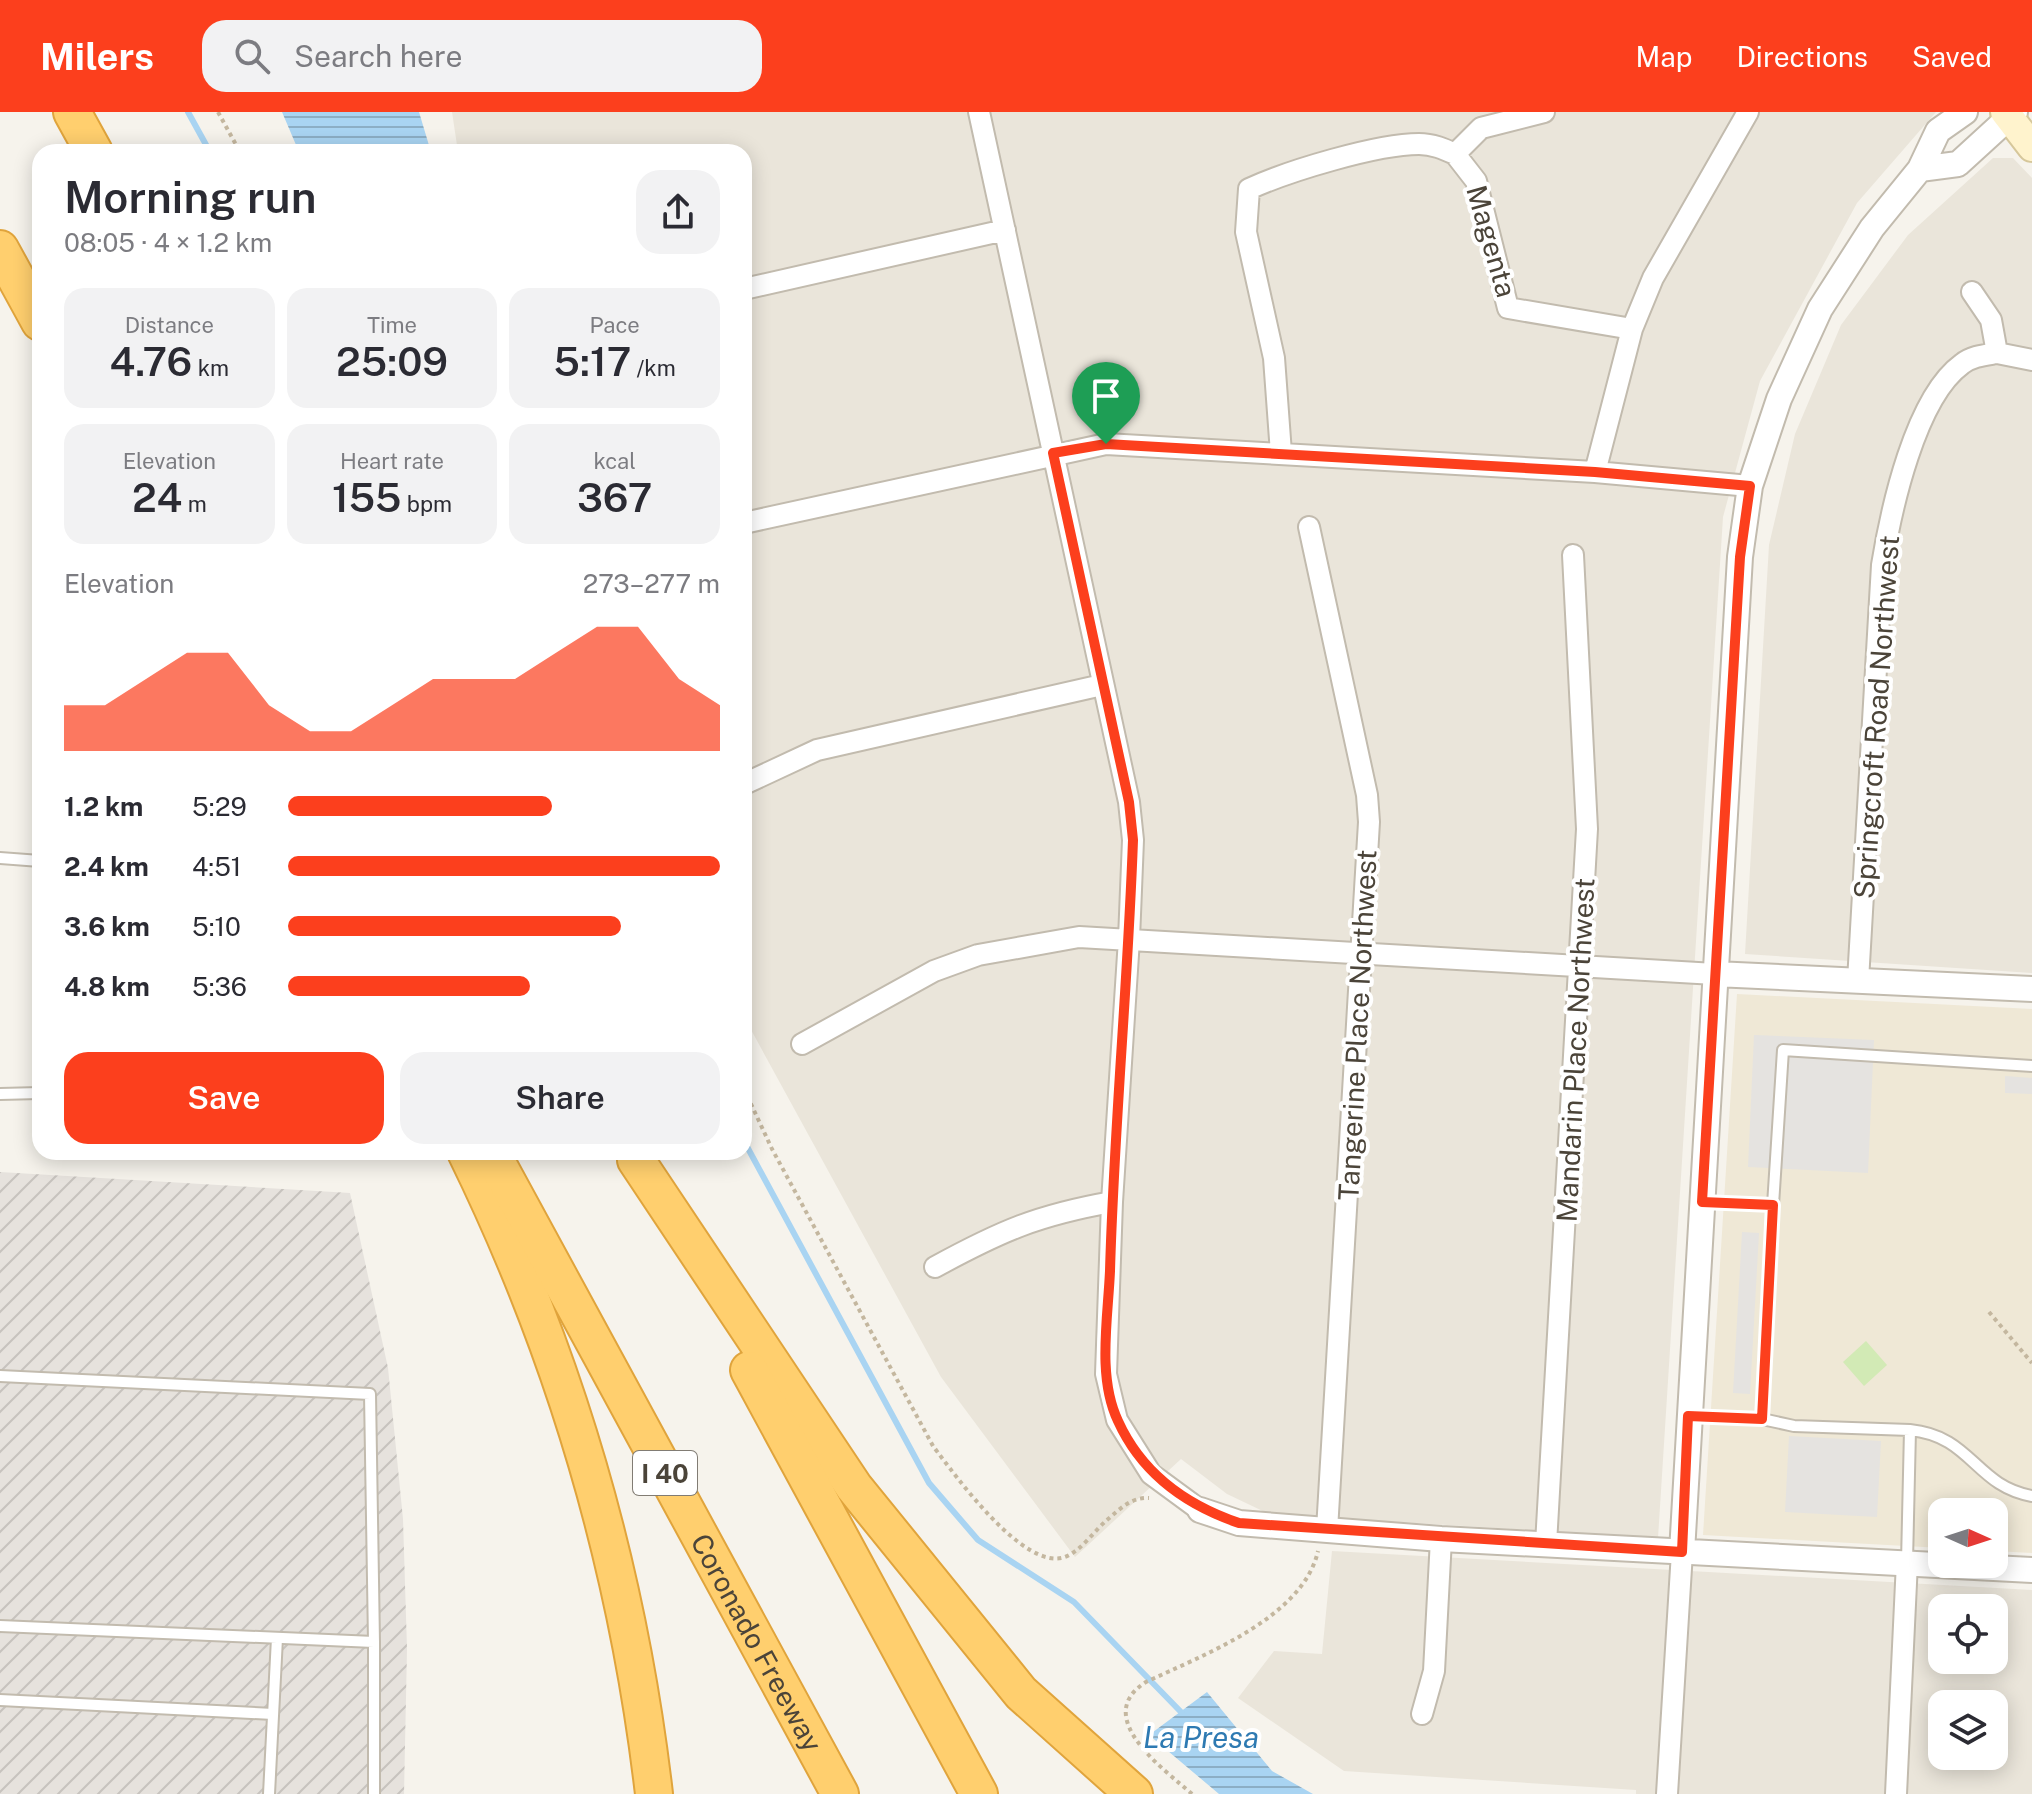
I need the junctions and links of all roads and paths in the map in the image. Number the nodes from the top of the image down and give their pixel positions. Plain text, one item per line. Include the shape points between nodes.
1 (72, 112) edge
2 (218, 112) edge
3 (979, 112) edge
4 (1544, 112) edge
5 (1748, 112) edge
6 (1965, 112) edge
7 (2010, 114) edge
8 (90, 144) edge
9 (236, 144) edge
10 (2032, 147) edge
11 (1455, 154) junction
12 (1920, 169) junction
13 (1005, 230) junction
14 (0, 249) edge
15 (752, 287) edge
16 (1972, 292) dead end
17 (32, 307) edge
18 (1632, 329) junction
19 (1997, 353) junction
20 (2032, 360) edge
21 (1053, 453) junction
22 (1281, 453) junction
23 (1595, 472) junction
24 (1750, 486) junction
25 (752, 521) edge
26 (1309, 527) dead end
27 (1573, 555) dead end
28 (1102, 685) junction
29 (752, 780) edge
30 (0, 858) edge
31 (32, 860) edge
32 (1129, 939) junction
33 (1361, 953) junction
34 (1579, 966) junction
35 (1715, 974) junction
36 (1858, 981) junction
37 (2032, 989) edge
38 (802, 1044) dead end
39 (2032, 1066) edge
40 (32, 1093) edge
41 (0, 1094) edge
42 (752, 1106) edge
43 (470, 1160) edge
44 (495, 1160) edge
45 (636, 1160) edge
46 (637, 1160) edge
47 (1112, 1202) junction
48 (1702, 1202) junction
49 (1773, 1205) junction
50 (935, 1267) dead end
51 (1989, 1312) dead end
52 (2032, 1363) edge
53 (0, 1376) edge
54 (1688, 1416) junction
55 (1762, 1419) junction
56 (1910, 1430) junction
57 (2032, 1496) edge
58 (1153, 1498) dead end
59 (1200, 1510) joint
60 (1323, 1539) junction
61 (1441, 1539) junction
62 (1546, 1544) junction
63 (1306, 1549) dead end
64 (1682, 1552) junction
65 (1907, 1562) junction
66 (2032, 1570) edge
67 (0, 1626) edge
68 (277, 1638) junction
69 (374, 1642) junction
70 (0, 1700) edge
71 (273, 1714) junction
72 (1422, 1714) dead end
73 (269, 1794) edge
74 (374, 1794) edge
75 (654, 1794) edge
76 (840, 1794) edge
77 (979, 1794) edge
78 (1134, 1794) edge
79 (1192, 1794) edge
80 (1667, 1794) edge
81 (1896, 1794) edge

1 - 8 highway
2 - 9 path
3 - 13 street
4 - 11 street via 1481,128
5 - 18 street via 1684,220
6 - 12 street via 1938,131
7 - 10 main road
7 - 12 street via 1958,164
11 - 18 street, Magenta via 1476,181 1508,308
11 - 22 street via 1429,145 1402,146 1283,174 1249,189 1246,232 1274,358
12 - 24 street via 1872,228 1820,309 1779,399
13 - 15 street
13 - 21 street
14 - 17 highway
16 - 19 street via 1991,320
18 - 23 street
19 - 20 street
19 - 36 street, Springcroft Road Northwest via 1963,363 1948,377 1909,455 1891,510 1882,565
21 - 22 street via 1106,444
21 - 25 street
21 - 28 street
22 - 23 street
23 - 24 street
24 - 35 street via 1740,557
26 - 33 street, Tangerine Place Northwest via 1367,795
27 - 34 street, Mandarin Place Northwest via 1587,829
28 - 29 street via 817,750
28 - 32 street via 1129,802
30 - 31 lane
32 - 33 street
32 - 38 street via 1079,937 978,955 934,971
32 - 47 street
33 - 34 street
33 - 60 street, Tangerine Place Northwest
34 - 35 street
34 - 62 street, Mandarin Place Northwest
35 - 36 street
35 - 48 street
36 - 37 street
39 - 49 lane via 1783,1050
40 - 41 lane
42 - 58 path via 933,1446 1014,1539 1049,1559 1059,1558 1077,1549 1135,1498
43 - 75 highway via 530,1292 599,1499 646,1722
44 - 76 highway, Coronado Freeway / I 40
45 - 77 highway
46 - 78 highway via 854,1487 1021,1693
47 - 50 street via 1056,1212 1003,1230
47 - 59 street via 1106,1374 1117,1420 1151,1474
48 - 49 lane
48 - 54 street
49 - 55 lane
51 - 52 path
53 - 69 lane via 370,1394
54 - 55 lane
54 - 64 street
55 - 56 lane via 1794,1426
56 - 57 lane via 1945,1437 2010,1493
56 - 65 lane
59 - 60 street
60 - 61 street
60 - 63 path
60 - 79 path via 1302,1589 1272,1615 1146,1682 1132,1697 1126,1716 1134,1739
61 - 62 street
61 - 72 street via 1434,1671
62 - 64 street
64 - 65 street
64 - 80 street
65 - 66 street
65 - 81 street
67 - 68 lane
68 - 69 lane
68 - 71 lane
69 - 74 lane
70 - 71 lane
71 - 73 lane

